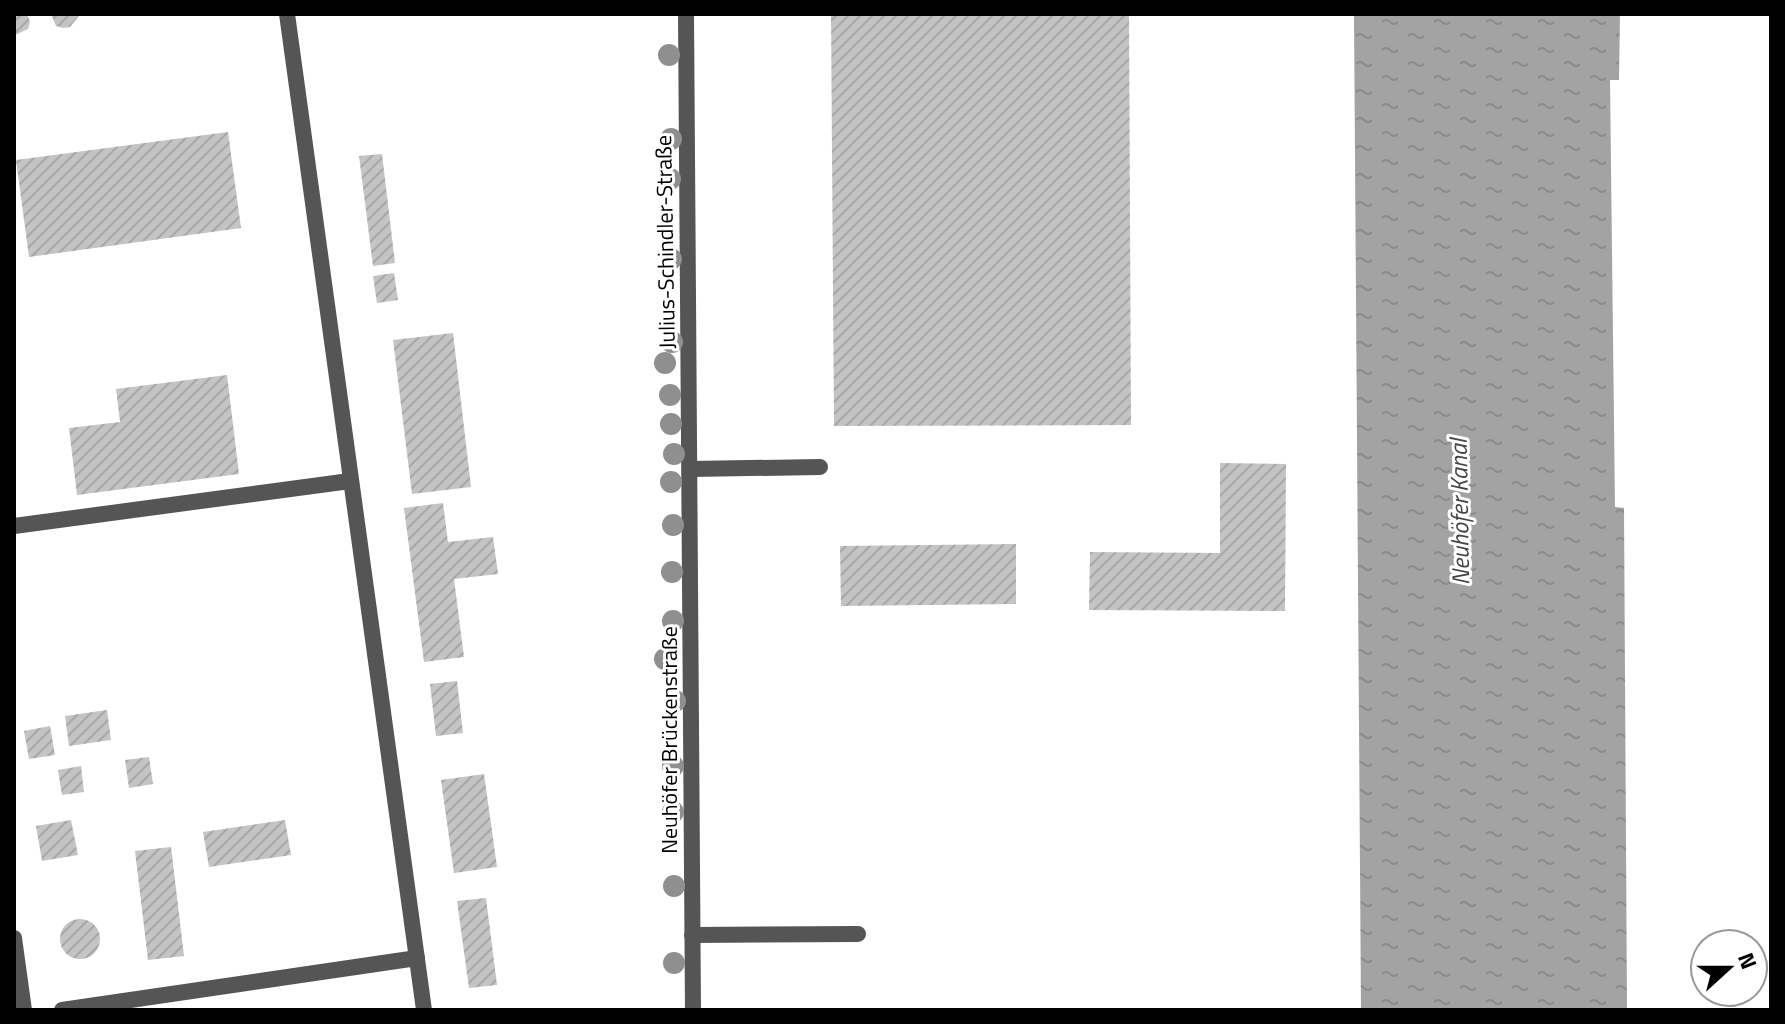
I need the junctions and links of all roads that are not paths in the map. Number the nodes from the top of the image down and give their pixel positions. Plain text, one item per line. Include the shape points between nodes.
1 (287, 14) edge
2 (686, 14) edge
3 (820, 467) dead end
4 (690, 469) junction
5 (350, 481) junction
6 (14, 526) edge
7 (858, 934) dead end
8 (692, 935) junction
9 (14, 938) edge
10 (417, 958) junction
11 (24, 1010) edge
12 (62, 1010) edge
13 (424, 1010) edge
14 (693, 1010) edge

1 - 5 street
2 - 4 street, Julius-Schindler-Straße
3 - 4 street
4 - 8 street, Neuhöfer Brückenstraße
5 - 6 street
5 - 10 street
7 - 8 street
8 - 14 street, Neuhöfer Brückenstraße
9 - 11 street
10 - 12 street
10 - 13 street

